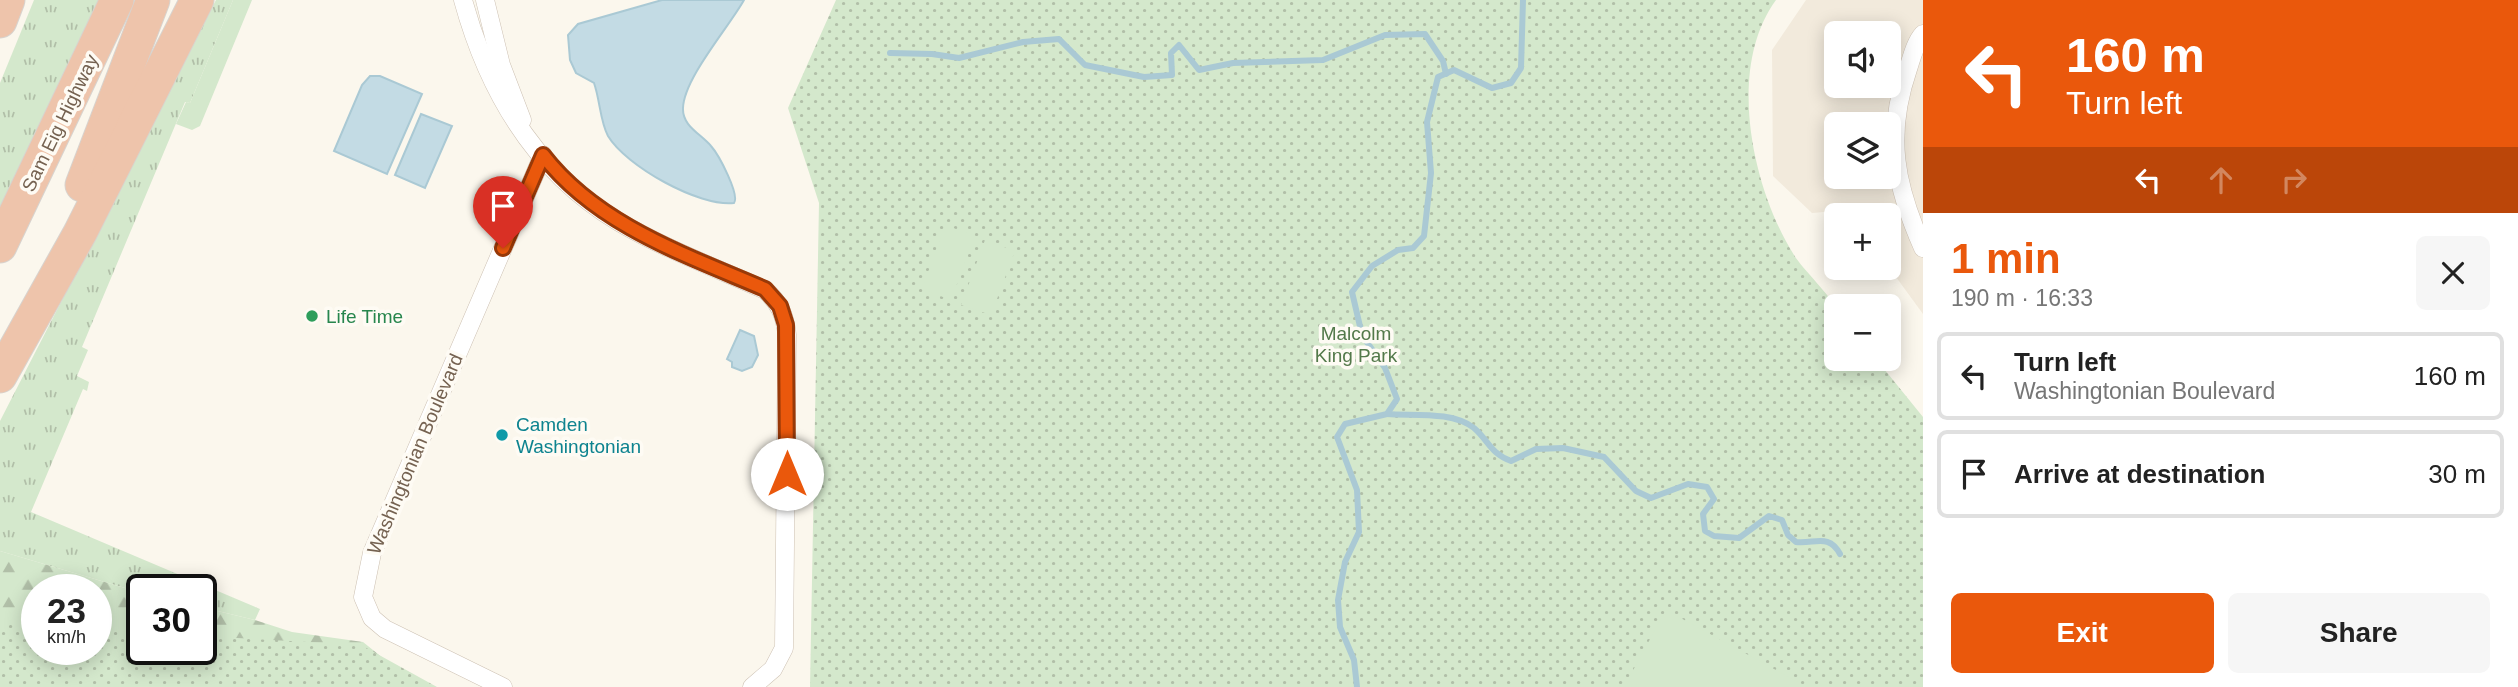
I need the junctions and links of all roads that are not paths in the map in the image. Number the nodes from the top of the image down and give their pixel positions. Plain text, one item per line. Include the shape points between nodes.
1 (8, 0) edge
2 (117, 0) edge
3 (153, 0) edge
4 (197, 0) edge
5 (463, 0) edge
6 (485, 0) edge
7 (0, 21) edge
8 (1923, 34) edge
9 (523, 130) junction
10 (543, 155) junction
11 (0, 246) edge
12 (1923, 248) edge
13 (0, 374) edge
14 (503, 687) edge
15 (752, 687) edge

1 - 7 highway
2 - 11 highway, Sam Eig Highway
3 - 13 highway via 97,151
4 - 13 highway via 80,233
5 - 9 street via 493,85 513,122
6 - 9 street
8 - 12 street via 1897,100 1895,167 1906,210
9 - 10 street
10 - 14 street, Washingtonian Boulevard via 372,553 364,585 367,609 385,629
10 - 15 street via 592,204 654,240 765,289 784,315 784,648 773,669

